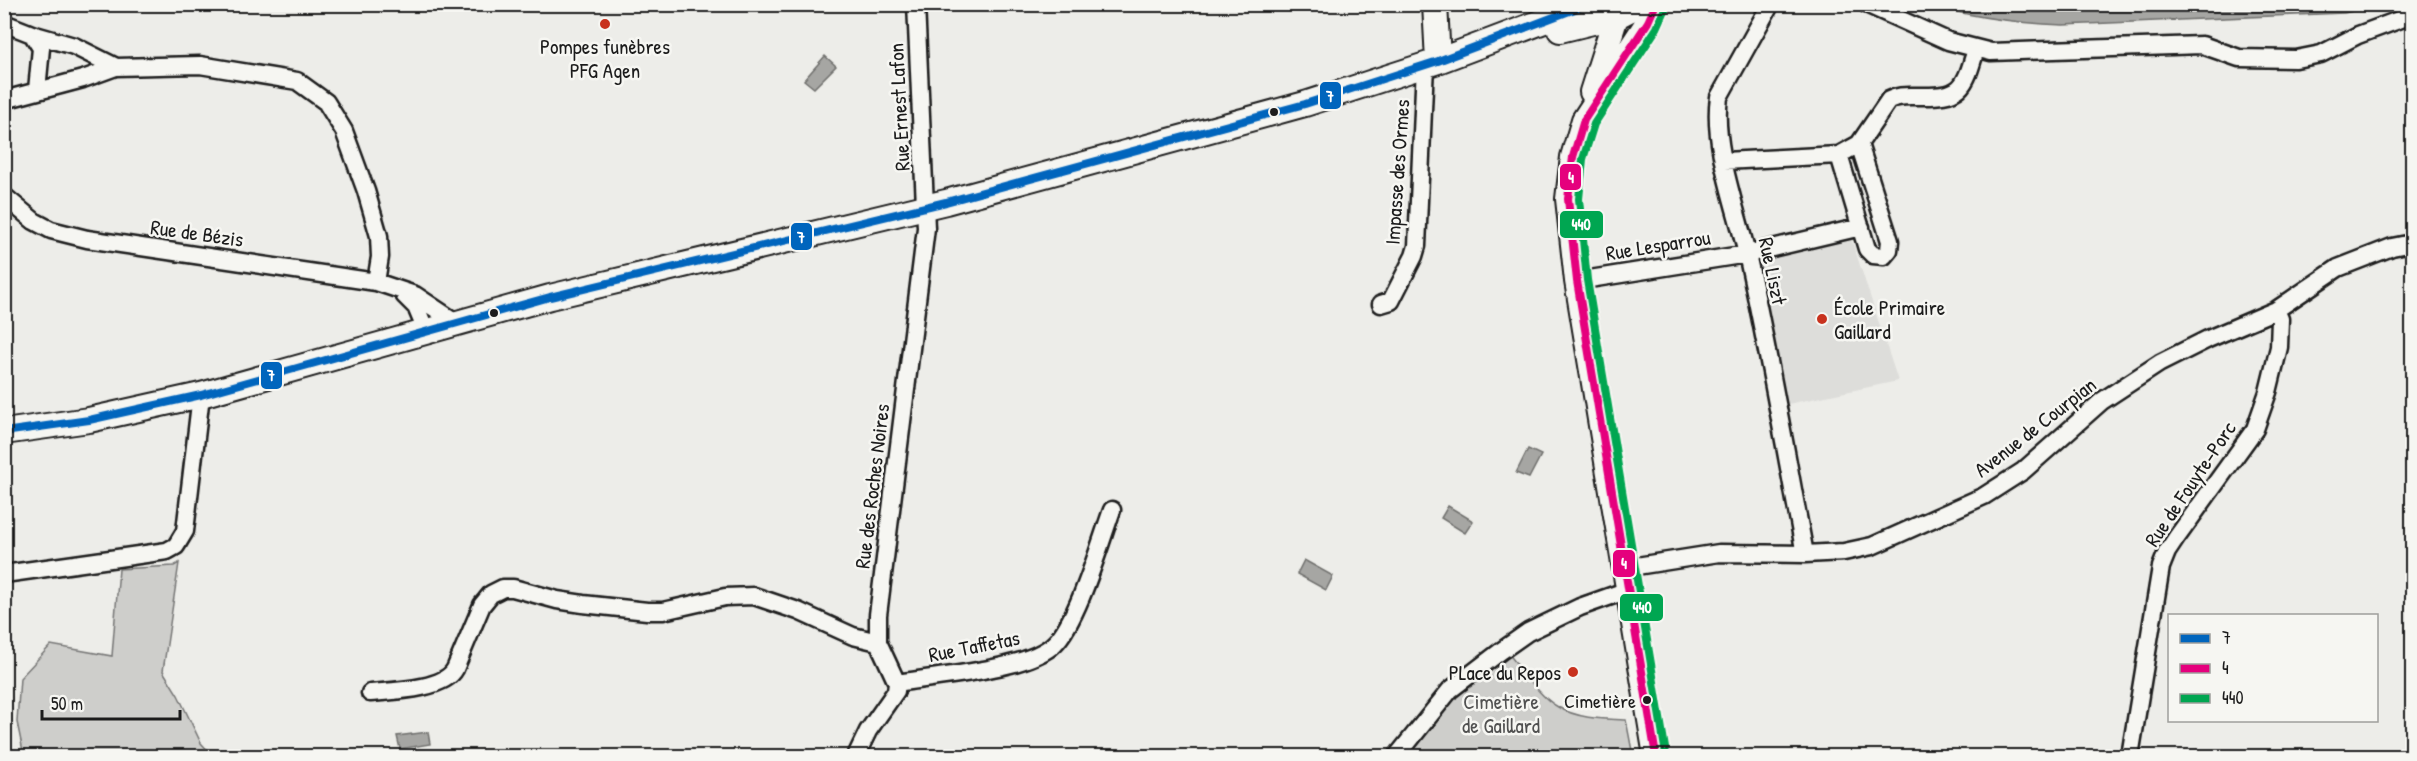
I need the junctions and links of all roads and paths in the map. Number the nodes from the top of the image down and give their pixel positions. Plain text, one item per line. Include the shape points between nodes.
1 (916, 4) edge
2 (1435, 4) edge
3 (1589, 4) edge
4 (1640, 4) edge
5 (1656, 4) edge
6 (1866, 4) edge
7 (1768, 9) dead end
8 (1618, 10) edge
9 (2412, 15) edge
10 (4, 23) edge
11 (32, 34) junction
12 (1976, 49) junction
13 (1432, 63) junction
14 (116, 67) junction
15 (37, 90) junction
16 (4, 100) edge
17 (1584, 120) junction
18 (1859, 144) junction
19 (1839, 155) junction
20 (1724, 160) junction
21 (4, 196) edge
22 (926, 206) junction
23 (1861, 227) junction
24 (2412, 243) edge
25 (1747, 254) junction
26 (1577, 281) junction
27 (376, 282) junction
28 (394, 288) junction
29 (1382, 304) dead end
30 (2276, 310) junction
31 (457, 323) junction
32 (426, 331) junction
33 (201, 395) junction
34 (4, 432) edge
35 (1112, 510) dead end
36 (1805, 554) junction
37 (4, 574) edge
38 (1626, 579) junction
39 (878, 642) junction
40 (897, 683) junction
41 (369, 693) dead end
42 (856, 756) edge
43 (1397, 756) edge
44 (1656, 756) edge
45 (2130, 756) edge

1 - 22 street, Rue Ernest Lafon
2 - 13 main road
3 - 13 main road
4 - 8 main road
5 - 17 main road
6 - 12 street via 1948,41
7 - 20 street, Rue Liszt via 1719,97 1717,112
8 - 13 main road
8 - 17 main road
9 - 12 street via 2321,54 2296,58 2239,58 2202,45 2003,53
10 - 11 street
11 - 14 street via 74,46
11 - 15 street via 42,53
12 - 18 street via 1966,78 1952,94 1896,96 1889,100
13 - 22 main road via 1267,116
13 - 29 street, Impasse des Ormes via 1417,246 1391,301
14 - 15 street
14 - 27 street via 200,65 297,81 312,90 326,102 340,124 366,191 379,236
15 - 16 street
17 - 26 main road via 1573,157 1568,199
18 - 19 street
18 - 23 street via 1890,241 1884,256 1873,255 1867,249
19 - 20 street
19 - 23 street
20 - 25 street, Rue Liszt
21 - 27 street, Rue de Bézis via 51,230 87,239
22 - 31 main road
22 - 39 street, Rue des Roches Noires
23 - 25 street, Rue Lesparrou
24 - 30 street, Avenue de Courpian via 2338,268
25 - 26 street, Rue Lesparrou
25 - 36 street, Rue Liszt
26 - 38 main road
27 - 28 street, Rue de Bézis
28 - 31 street, Rue de Bézis via 415,295
28 - 32 street via 416,307
30 - 36 street, Avenue de Courpian via 2160,363 2102,401 2023,471 1984,496 1872,546
30 - 45 street, Rue de Fouyte-Porc via 2280,319 2279,347 2255,429 2177,537 2161,567
31 - 32 main road
32 - 33 main road
33 - 34 main road via 89,420
33 - 37 street via 185,531 176,546 166,551
35 - 40 street, Rue Taffetas via 1073,614 1063,634 1049,648 1019,663
36 - 38 street, Avenue de Courpian via 1719,553
38 - 43 street, Avenue de Courpian via 1528,632 1449,690
38 - 44 main road
39 - 40 street, Rue des Roches Noires
39 - 41 street via 853,636 754,596 725,597 647,611 557,600 502,588 482,605 450,676 406,690
40 - 42 street via 893,697 868,731

